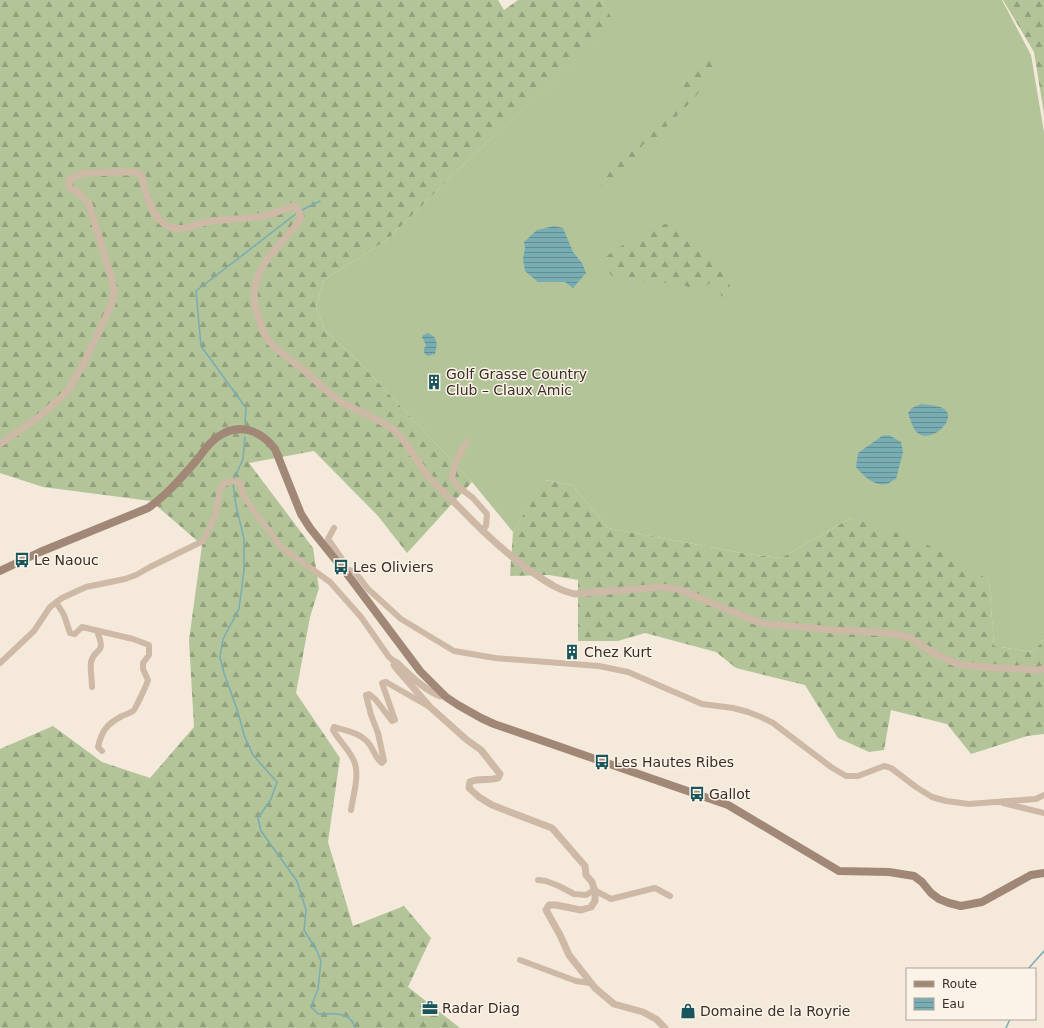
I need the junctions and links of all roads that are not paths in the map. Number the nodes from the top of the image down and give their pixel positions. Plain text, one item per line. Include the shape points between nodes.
1 (467, 442) dead end
2 (0, 444) edge
3 (334, 528) dead end
4 (482, 531) junction
5 (341, 567) junction
6 (0, 571) edge
7 (56, 602) junction
8 (97, 631) junction
9 (395, 662) junction
10 (0, 663) edge
11 (1044, 669) edge
12 (92, 687) dead end
13 (443, 694) junction
14 (430, 707) junction
15 (102, 751) dead end
16 (1044, 795) edge
17 (1001, 801) junction
18 (351, 810) dead end
19 (1044, 813) edge
20 (1044, 873) edge
21 (538, 880) dead end
22 (594, 890) junction
23 (670, 896) dead end
24 (520, 960) dead end
25 (590, 983) junction
26 (665, 1028) edge

1 - 4 street via 458,455 452,479 474,498 487,514 486,526
2 - 4 street via 40,416 66,392 83,365 112,304 112,280 89,204 69,187 69,180 88,174 132,172 142,176 146,193 158,216 166,224 176,228 209,221 265,216 292,206 297,208 301,216 297,226 260,268 256,277 256,309 269,340 330,395 395,431 428,475
3 - 5 street via 328,539 342,560
4 - 11 street via 524,567 568,593 661,587 678,589 766,624 888,633 909,637 949,661 961,665
5 - 6 main road via 301,514 269,440 248,429 238,429 218,436 161,500 148,508
5 - 13 main road via 420,670
5 - 17 street via 355,572 368,589 401,619 454,651 495,658 599,666 628,672 702,704 748,712 773,723 846,776 858,776 884,766 892,768 916,788 932,797 969,804
7 - 8 street via 70,633 74,634 82,627
7 - 9 street via 86,587 136,576 203,541 215,515 221,486 229,481 240,482 244,496 281,547 330,582 361,617 389,658
7 - 10 street via 34,631
8 - 12 street via 102,645 92,659
8 - 15 street via 149,645 149,655 143,663 148,680 147,686 134,710 110,723 104,730 98,747
9 - 13 street via 432,693 440,696
9 - 14 street via 397,669
13 - 20 main road via 468,712 494,724 728,805 839,871 889,872 914,876 939,899 961,906 982,902 1031,875
14 - 18 street via 386,682 382,683 395,720 392,721 376,700 369,694 366,695 378,733 384,760 382,763 364,738 334,727 333,730 349,752 357,769
14 - 22 street via 466,740 481,750 500,774 498,778 490,780 474,780 470,782 469,788 492,805 552,828 585,866 586,875
16 - 17 street via 1036,799
17 - 19 street via 1003,804
21 - 22 street via 560,886 574,894 586,895
22 - 23 street via 611,899 655,888
22 - 25 street via 595,901 591,907 585,909 548,906 546,910 569,955
24 - 25 street via 576,981
25 - 26 street via 614,1004 644,1012 656,1018

